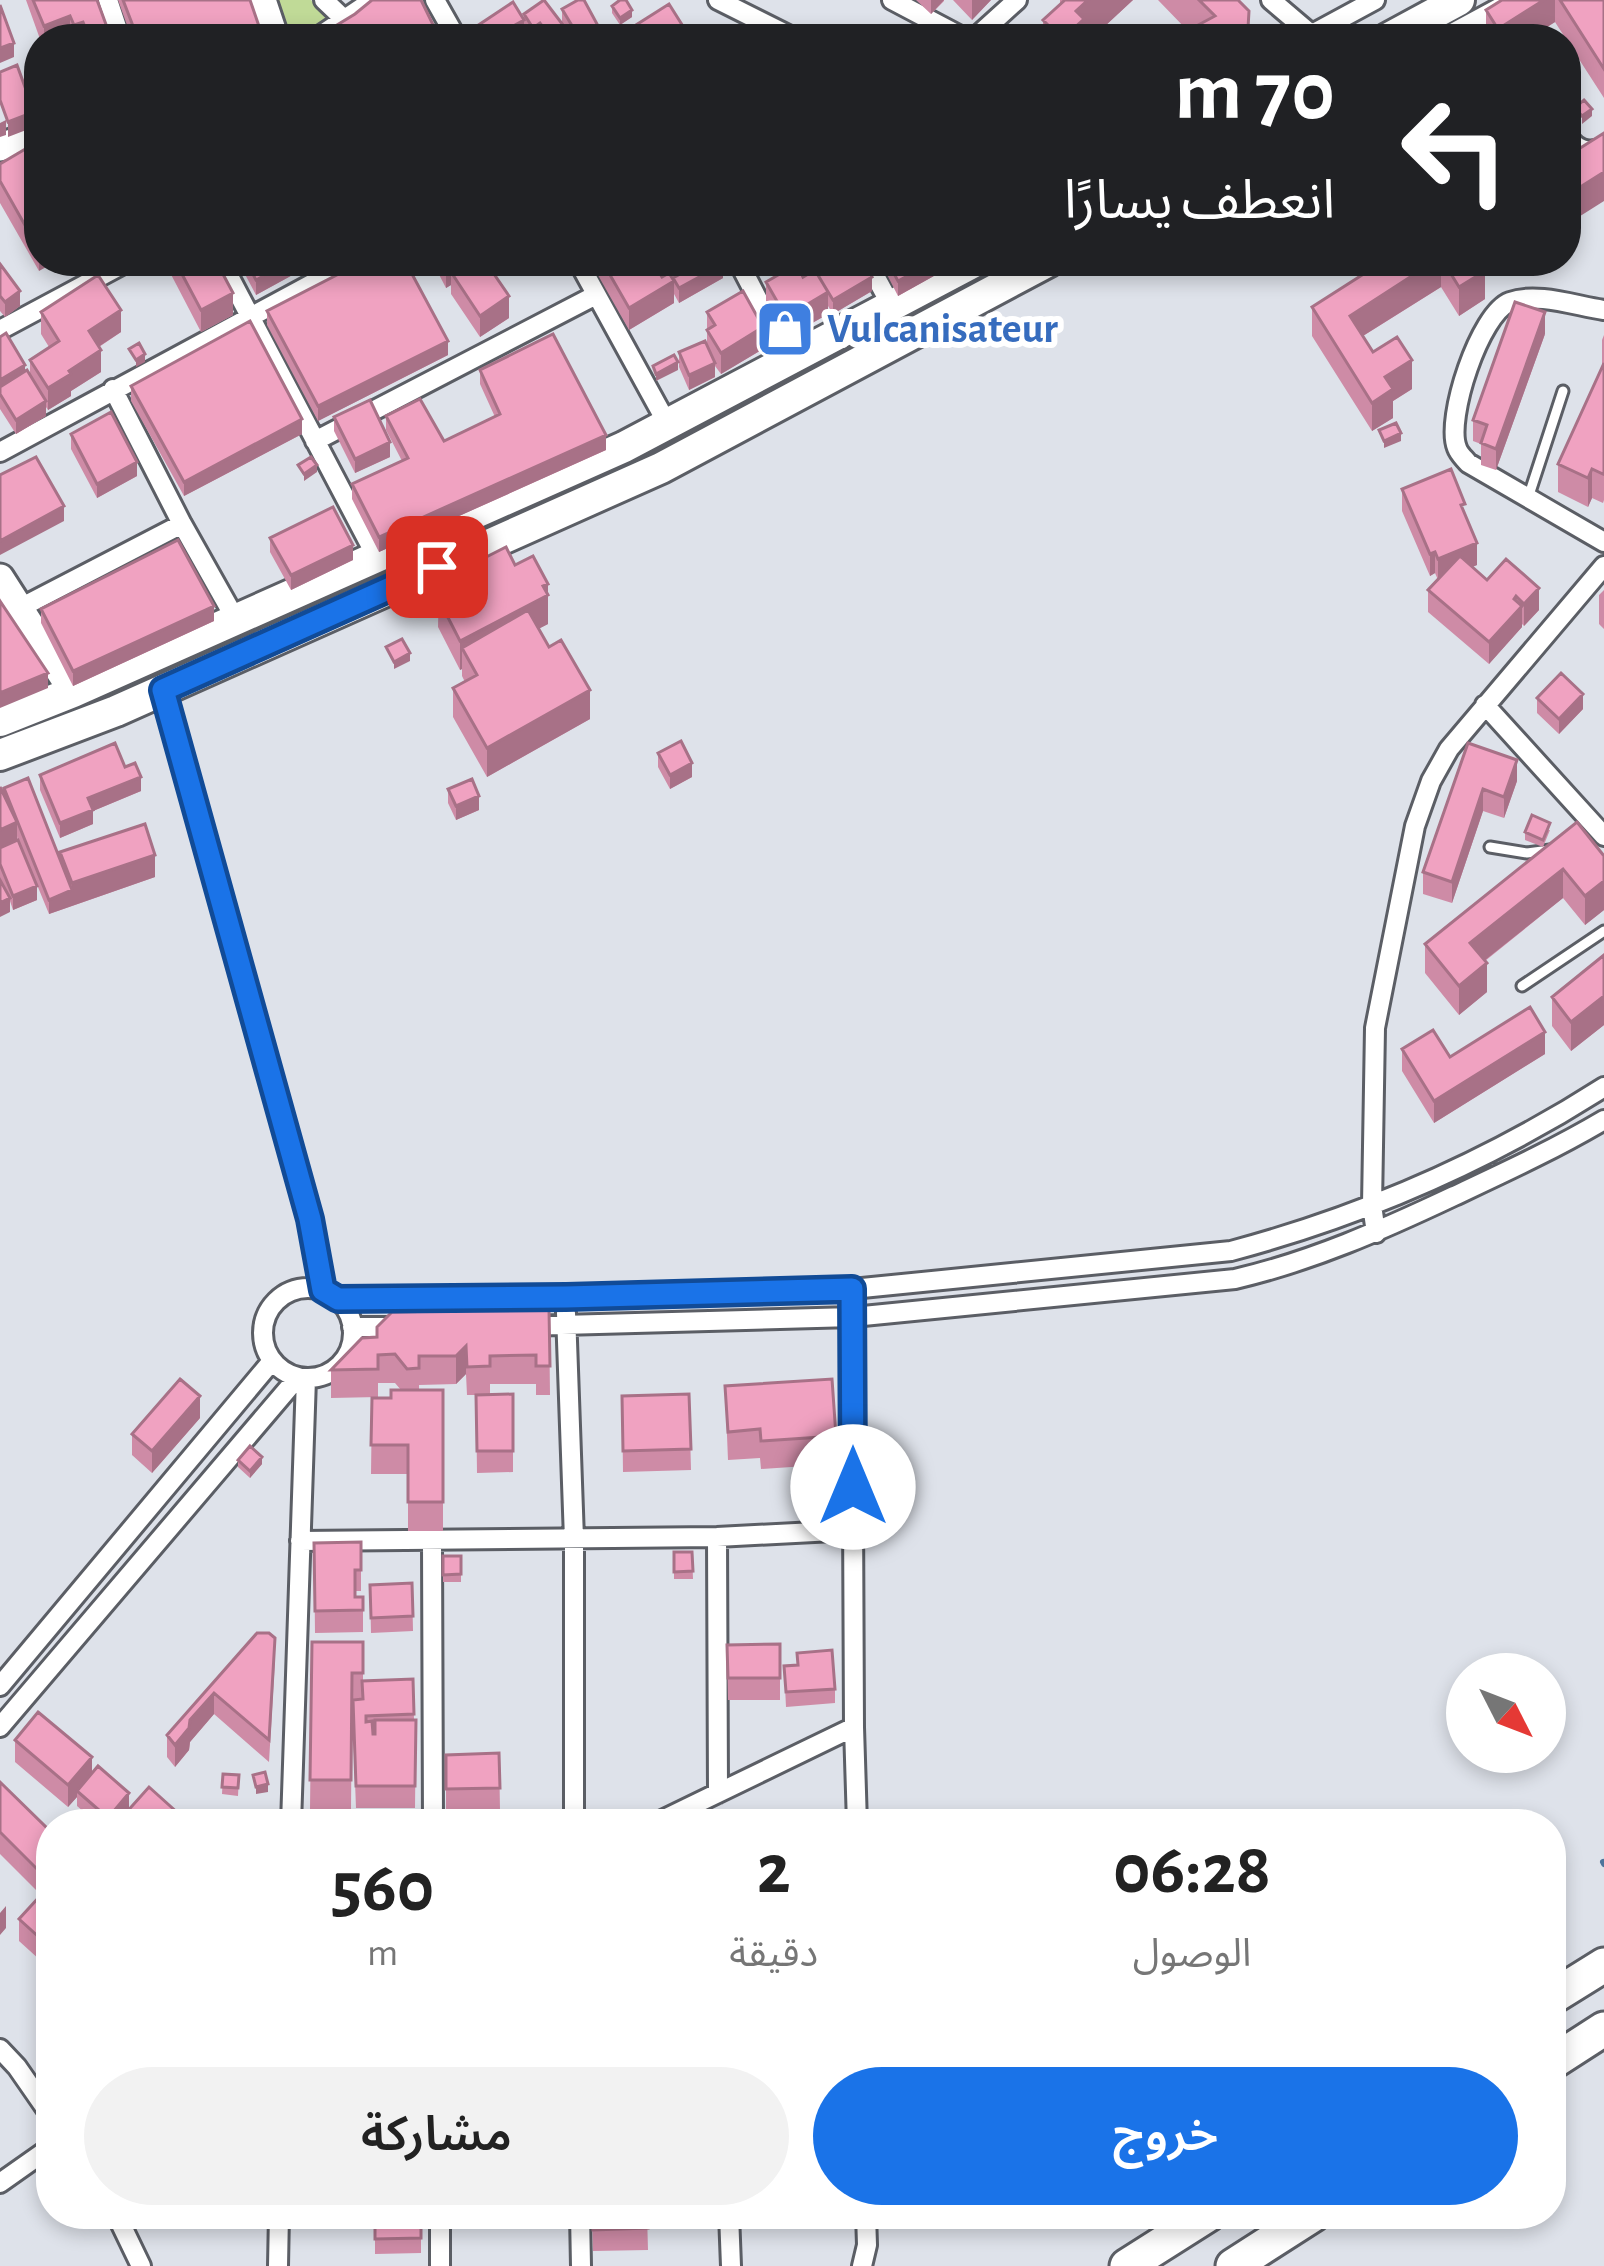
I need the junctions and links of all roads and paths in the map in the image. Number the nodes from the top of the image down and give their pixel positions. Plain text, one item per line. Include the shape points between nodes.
1 (324, 0) edge
2 (373, 0) edge
3 (718, 0) edge
4 (892, 0) edge
5 (1017, 0) edge
6 (1271, 0) edge
7 (1375, 0) edge
8 (1460, 0) edge
9 (1526, 0) edge
10 (345, 20) junction
11 (339, 24) edge
12 (766, 24) edge
13 (940, 24) edge
14 (988, 24) edge
15 (1294, 24) edge
16 (1331, 24) edge
17 (1415, 24) edge
18 (1482, 24) edge
19 (101, 276) edge
20 (229, 276) edge
21 (326, 276) edge
22 (586, 276) edge
23 (746, 276) edge
24 (875, 276) edge
25 (949, 276) edge
26 (1021, 276) edge
27 (596, 295) junction
28 (892, 307) junction
29 (1604, 310) edge
30 (250, 316) junction
31 (0, 330) edge
32 (790, 361) junction
33 (113, 389) junction
34 (1563, 392) dead end
35 (668, 425) junction
36 (315, 441) junction
37 (0, 452) edge
38 (1528, 498) junction
39 (182, 524) junction
40 (1604, 542) edge
41 (377, 558) junction
42 (1604, 566) edge
43 (0, 578) edge
44 (20, 608) junction
45 (236, 620) junction
46 (163, 690) junction
47 (73, 692) junction
48 (1485, 705) junction
49 (0, 721) edge
50 (88, 722) junction
51 (0, 755) edge
52 (1596, 831) edge
53 (1564, 846) edge
54 (1490, 847) dead end
55 (1604, 931) edge
56 (1522, 986) dead end
57 (1604, 1087) edge
58 (1604, 1120) edge
59 (1372, 1205) junction
60 (1376, 1233) junction
61 (852, 1289) junction
62 (330, 1294) junction
63 (566, 1297) junction
64 (853, 1317) junction
65 (495, 1326) edge
66 (567, 1326) junction
67 (352, 1327) junction
68 (424, 1327) edge
69 (272, 1360) junction
70 (302, 1377) junction
71 (854, 1530) junction
72 (717, 1538) junction
73 (574, 1539) junction
74 (300, 1541) junction
75 (432, 1542) junction
76 (0, 1686) edge
77 (0, 1726) edge
78 (854, 1727) junction
79 (718, 1793) junction
80 (291, 1809) edge
81 (433, 1809) edge
82 (574, 1809) edge
83 (685, 1809) edge
84 (857, 1809) edge
85 (1604, 1965) edge
86 (1566, 1989) edge
87 (1604, 2030) edge
88 (0, 2049) edge
89 (1566, 2054) edge
90 (36, 2094) edge
91 (36, 2158) edge
92 (0, 2183) edge
93 (123, 2229) edge
94 (280, 2229) edge
95 (440, 2229) edge
96 (580, 2229) edge
97 (729, 2229) edge
98 (866, 2229) edge
99 (1185, 2229) edge
100 (1291, 2229) edge
101 (141, 2266) edge
102 (278, 2266) edge
103 (440, 2266) edge
104 (581, 2266) edge
105 (730, 2266) edge
106 (862, 2266) edge
107 (1127, 2266) edge
108 (1233, 2266) edge

1 - 10 street
2 - 10 street
3 - 12 street
4 - 13 street
5 - 14 street
6 - 15 street
7 - 16 street
8 - 17 main road
9 - 18 main road
10 - 11 street
19 - 31 street
20 - 30 street
21 - 30 street
22 - 27 street
23 - 32 street
24 - 28 street
25 - 28 main road
26 - 46 main road via 662,468
27 - 35 street
27 - 36 street via 451,358
28 - 32 main road
29 - 38 street via 1528,298 1506,303 1471,357 1456,447 1468,463
30 - 33 street
30 - 36 street
32 - 35 main road
33 - 37 street
33 - 39 street
34 - 38 lane
35 - 41 main road
36 - 41 street
38 - 40 street
39 - 44 street
39 - 45 street
41 - 45 main road
42 - 48 street
43 - 44 street
44 - 47 street
45 - 47 main road
46 - 50 main road
46 - 62 street
47 - 49 main road
47 - 50 main road
48 - 52 street
48 - 59 street via 1449,749 1415,826 1376,1028
50 - 51 main road
53 - 54 lane via 1527,853
55 - 56 lane
57 - 59 street via 1511,1142
58 - 60 street
59 - 60 street
59 - 61 street via 1231,1251
60 - 64 street via 1235,1279
61 - 63 street
61 - 64 street
62 - 63 street
62 - 67 street
62 - 69 street via 298,1288 275,1301 262,1337
63 - 66 street
64 - 66 street
64 - 71 street
65 - 66 street
66 - 73 street
67 - 68 street
67 - 70 street via 340,1363
69 - 70 street
69 - 76 street
70 - 74 street
70 - 77 street
71 - 72 street
71 - 78 street
72 - 73 street
72 - 79 street
73 - 75 street
73 - 82 street
74 - 75 street
74 - 80 street
75 - 81 street
78 - 79 street
78 - 84 street
79 - 83 street
85 - 86 highway
87 - 89 highway
88 - 90 street
91 - 92 street
93 - 101 street
94 - 102 street
95 - 103 street
96 - 104 street
97 - 105 street
98 - 106 street
99 - 107 highway
100 - 108 highway

